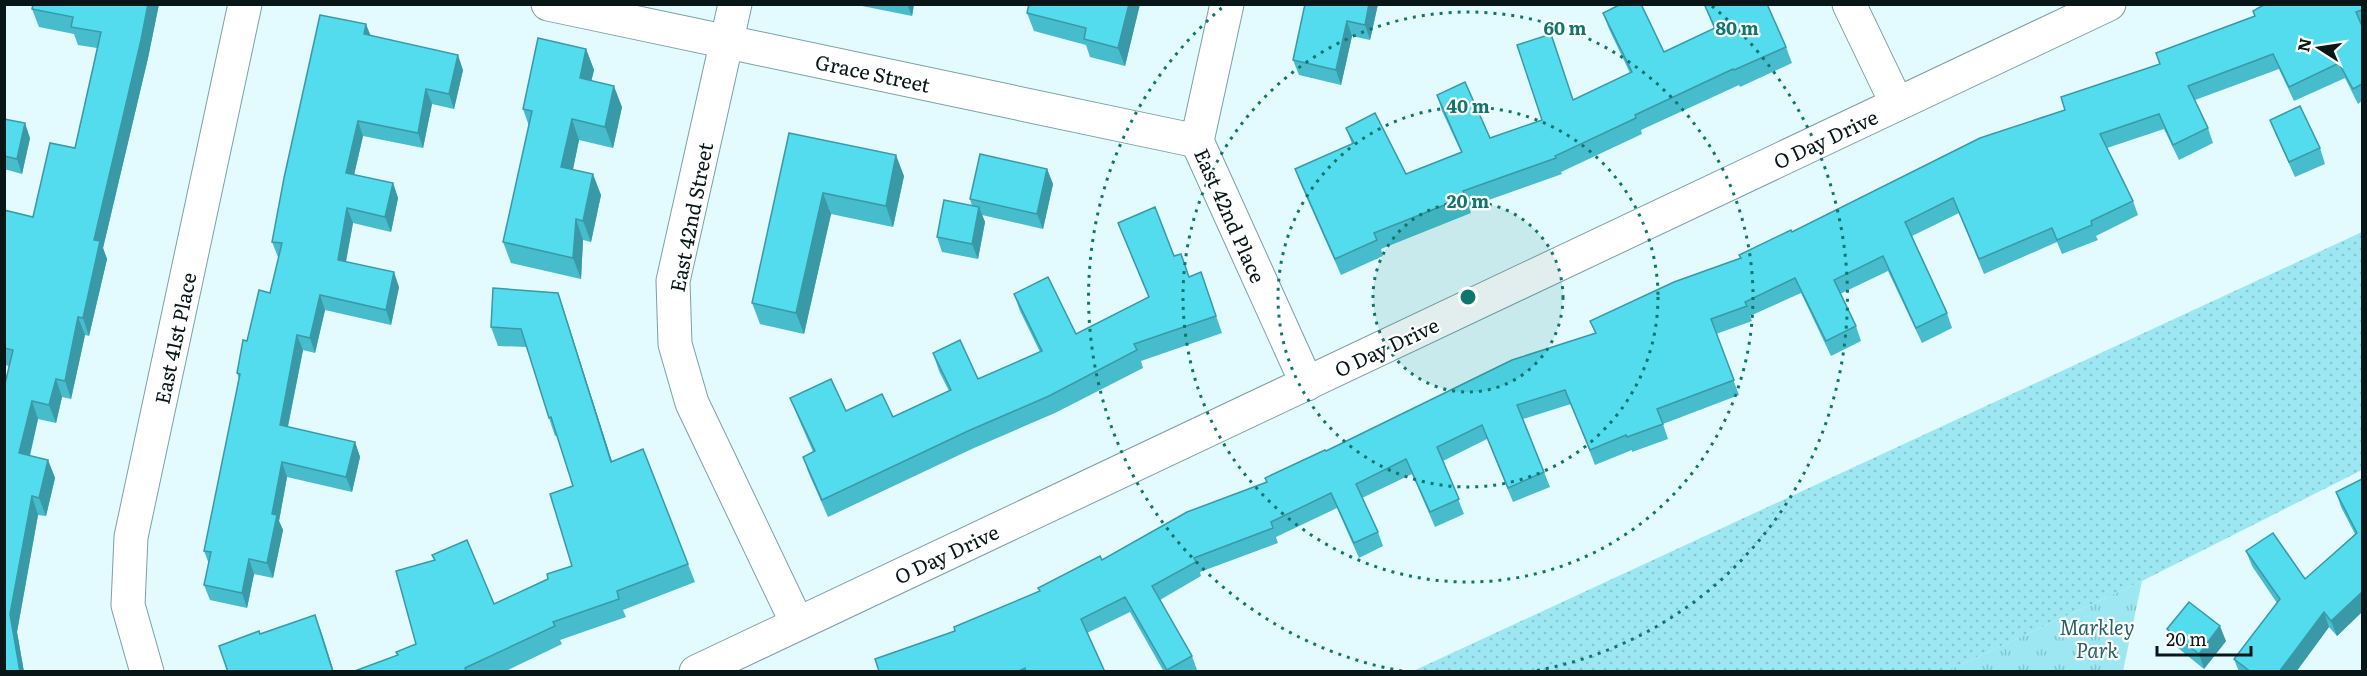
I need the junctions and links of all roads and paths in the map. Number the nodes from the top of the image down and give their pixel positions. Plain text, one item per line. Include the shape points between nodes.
1 (245, 4) edge
2 (548, 4) edge
3 (735, 4) edge
4 (1227, 4) edge
5 (1849, 4) edge
6 (2109, 4) edge
7 (727, 41) junction
8 (1897, 104) junction
9 (1197, 141) junction
10 (1307, 384) junction
11 (796, 623) junction
12 (147, 672) edge
13 (696, 672) edge

1 - 12 street, East 41st Place via 131,537 128,605
2 - 7 street, Grace Street
3 - 7 street, East 42nd Street
4 - 9 street, East 42nd Place
5 - 8 street
6 - 8 street, O Day Drive
7 - 9 street, Grace Street
7 - 11 street, East 42nd Street via 673,281 675,344 692,403
8 - 10 street, O Day Drive
9 - 10 street, East 42nd Place
10 - 11 street, O Day Drive
11 - 13 street, O Day Drive

